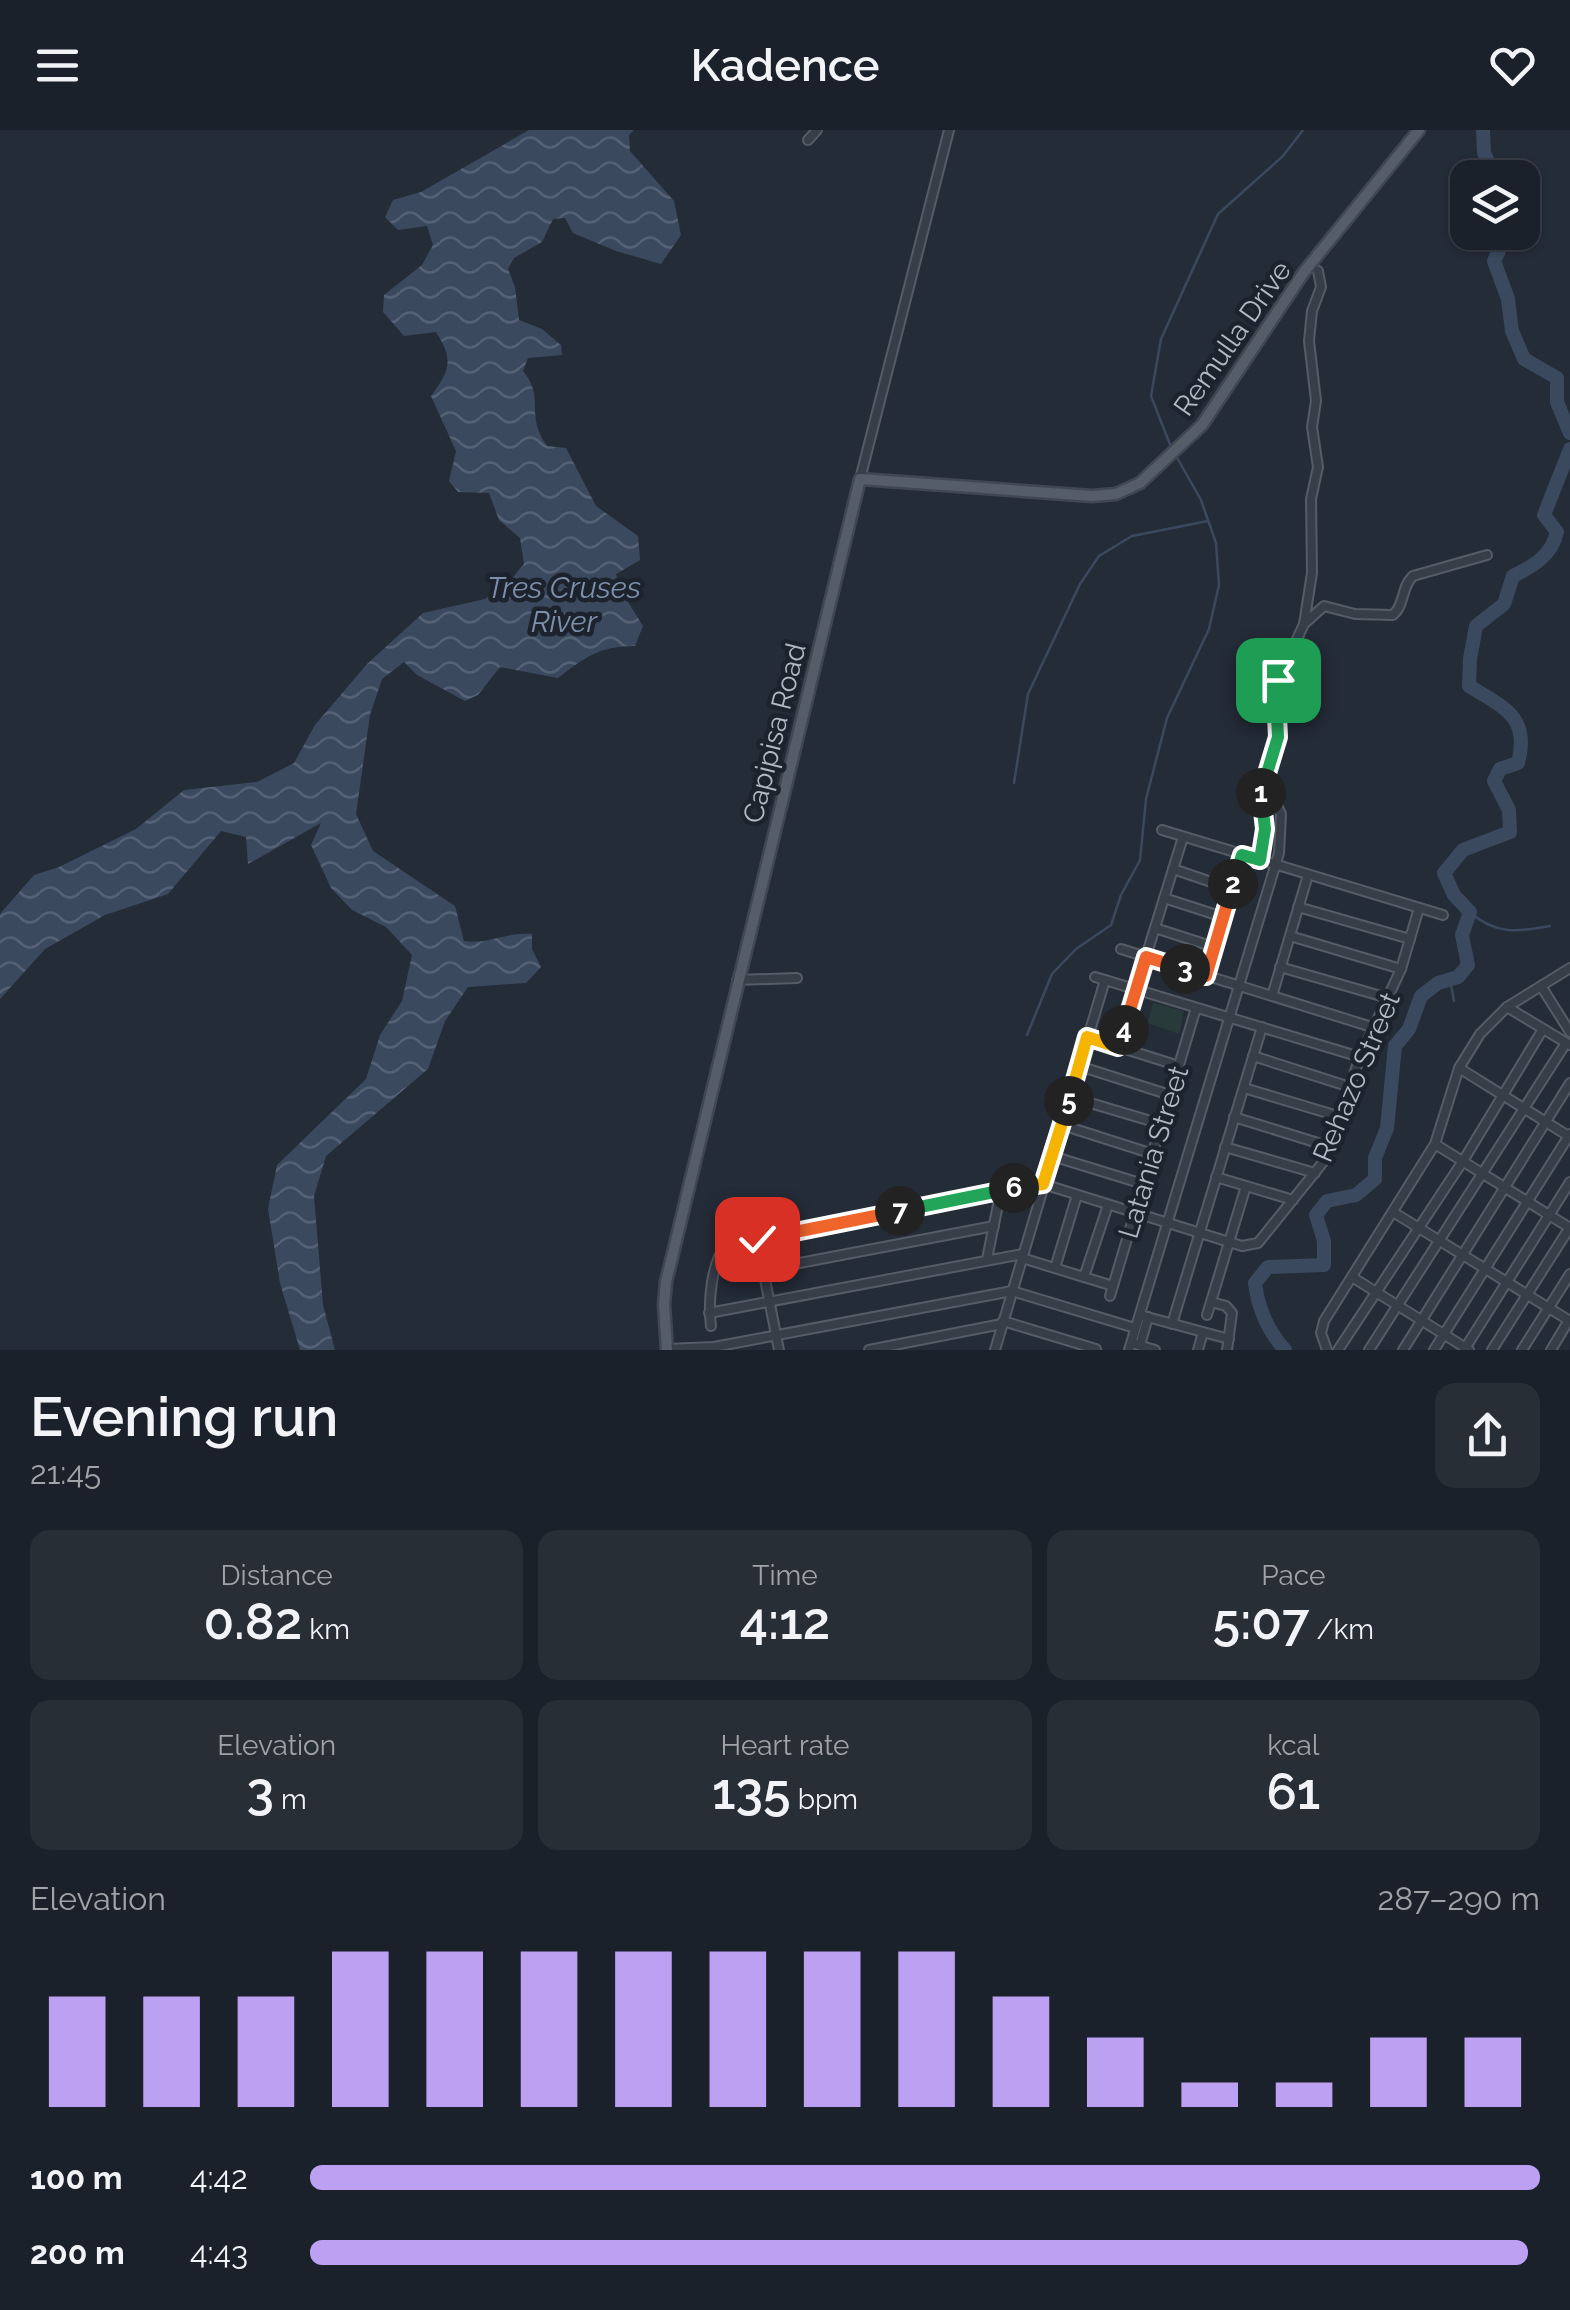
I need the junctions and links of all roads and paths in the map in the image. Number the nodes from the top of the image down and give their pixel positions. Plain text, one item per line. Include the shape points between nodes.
1 (817, 130) edge
2 (949, 130) edge
3 (1419, 130) edge
4 (808, 140) dead end
5 (1318, 271) dead end
6 (860, 479) junction
7 (1487, 555) dead end
8 (1304, 624) junction
9 (1266, 785) junction
10 (1183, 837) junction
11 (1178, 852) junction
12 (1242, 855) junction
13 (1260, 860) junction
14 (1276, 865) junction
15 (1173, 869) junction
16 (1308, 875) junction
17 (1232, 889) junction
18 (1164, 898) junction
19 (1298, 907) junction
20 (1419, 908) junction
21 (1443, 915) dead end
22 (1223, 917) junction
23 (1155, 928) junction
24 (1290, 936) junction
25 (1410, 939) junction
26 (1214, 947) junction
27 (1120, 950) dead end
28 (1146, 957) junction
29 (1280, 967) junction
30 (1570, 968) edge
31 (1401, 969) junction
32 (1094, 976) dead end
33 (1206, 976) junction
34 (797, 978) dead end
35 (738, 980) junction
36 (1105, 980) junction
37 (1238, 986) junction
38 (1540, 986) junction
39 (1136, 990) junction
40 (1272, 996) junction
41 (1388, 998) junction
42 (1507, 1007) junction
43 (1196, 1008) junction
44 (1228, 1017) junction
45 (1567, 1019) edge
46 (1262, 1028) junction
47 (1375, 1028) junction
48 (1542, 1029) junction
49 (1570, 1032) edge
50 (1087, 1037) junction
51 (1568, 1044) edge
52 (1118, 1047) junction
53 (1254, 1056) junction
54 (1360, 1057) junction
55 (1079, 1066) junction
56 (1179, 1066) junction
57 (1460, 1068) junction
58 (1570, 1083) edge
59 (1350, 1087) junction
60 (1244, 1088) junction
61 (1170, 1095) junction
62 (1070, 1096) junction
63 (1504, 1096) junction
64 (1525, 1109) junction
65 (1234, 1117) junction
66 (1341, 1117) junction
67 (1546, 1122) junction
68 (1162, 1124) junction
69 (1062, 1125) junction
70 (1570, 1136) edge
71 (1435, 1144) junction
72 (1225, 1147) junction
73 (1331, 1147) junction
74 (1152, 1154) junction
75 (1052, 1156) junction
76 (1464, 1161) junction
77 (1315, 1174) junction
78 (1484, 1174) junction
79 (1216, 1177) junction
80 (1570, 1182) edge
81 (1043, 1184) junction
82 (1144, 1184) junction
83 (1246, 1186) junction
84 (1506, 1187) junction
85 (1002, 1190) junction
86 (1077, 1195) junction
87 (1293, 1200) junction
88 (1528, 1202) junction
89 (1108, 1205) junction
90 (1393, 1212) junction
91 (1134, 1214) junction
92 (1549, 1215) junction
93 (1167, 1224) junction
94 (994, 1226) junction
95 (1420, 1228) junction
96 (1570, 1228) edge
97 (1199, 1234) junction
98 (757, 1239) junction
99 (1441, 1240) junction
100 (1229, 1243) junction
101 (1464, 1254) junction
102 (1023, 1256) junction
103 (987, 1259) junction
104 (1055, 1268) junction
105 (1486, 1268) junction
106 (764, 1270) junction
107 (1570, 1274) edge
108 (1352, 1277) junction
109 (1084, 1278) junction
110 (1508, 1281) junction
111 (1012, 1290) junction
112 (1377, 1292) junction
113 (1528, 1294) junction
114 (770, 1302) junction
115 (1211, 1302) junction
116 (1399, 1306) junction
117 (1549, 1308) junction
118 (710, 1312) junction
119 (1207, 1315) dead end
120 (1144, 1316) junction
121 (1421, 1320) junction
122 (1570, 1320) edge
123 (1002, 1323) junction
124 (1172, 1324) junction
125 (711, 1326) dead end
126 (1136, 1328) junction
127 (1204, 1332) junction
128 (1444, 1335) junction
129 (776, 1336) junction
130 (1100, 1336) dead end
131 (1229, 1340) junction
132 (1133, 1346) edge
133 (712, 1348) edge
134 (1466, 1349) edge
135 (666, 1350) edge
136 (779, 1350) edge
137 (869, 1350) edge
138 (994, 1350) edge
139 (1096, 1350) edge
140 (1155, 1350) edge
141 (1198, 1350) edge
142 (1227, 1350) edge
143 (1327, 1350) edge
144 (1338, 1350) edge
145 (1369, 1350) edge
146 (1403, 1350) edge
147 (1434, 1350) edge
148 (1492, 1350) edge
149 (1522, 1350) edge
150 (1551, 1350) edge

1 - 4 street
2 - 6 street, Capipisa Road
3 - 6 main road, Remulla Drive via 1304,272 1212,414 1147,478 1122,493 1092,496
5 - 8 street via 1321,287 1308,341 1318,467
6 - 35 main road, Capipisa Road
7 - 8 street via 1413,576 1392,615 1324,606
8 - 9 street via 1278,680 1278,737
9 - 13 street
9 - 14 street via 1281,814
10 - 11 street
10 - 11 street via 1167,832
10 - 12 street
11 - 15 street
12 - 13 street
12 - 17 street
13 - 14 street
14 - 16 street
14 - 37 street
15 - 17 street
15 - 18 street
16 - 19 street
16 - 20 street
17 - 22 street
18 - 22 street
18 - 23 street
19 - 24 street
19 - 25 street
20 - 21 street
20 - 25 street, Rehazo Street
22 - 26 street
23 - 26 street
23 - 28 street
24 - 29 street
24 - 31 street
25 - 31 street, Rehazo Street
26 - 33 street
27 - 28 street
28 - 33 street
28 - 39 street
29 - 40 street
29 - 41 street
30 - 38 street
31 - 41 street, Rehazo Street
32 - 36 street
33 - 37 street
34 - 35 street
35 - 135 main road, Capipisa Road via 666,1282
36 - 39 street
36 - 50 street
37 - 40 street
37 - 44 street
38 - 42 street
38 - 45 street
39 - 43 street
39 - 52 street
40 - 47 street
41 - 47 street, Rehazo Street
42 - 48 street
42 - 57 street
43 - 44 street
43 - 56 street, Latania Street
44 - 46 street
44 - 93 street
45 - 49 street
46 - 53 street
46 - 54 street
47 - 54 street, Rehazo Street
48 - 51 street
48 - 63 street
50 - 52 street
50 - 55 street
51 - 64 street
52 - 56 street
53 - 59 street
53 - 60 street
54 - 59 street, Rehazo Street
55 - 61 street
55 - 62 street
56 - 61 street, Latania Street
57 - 63 street
57 - 71 street
58 - 67 street
59 - 66 street, Rehazo Street
60 - 65 street
60 - 66 street
61 - 68 street, Latania Street
62 - 68 street
62 - 69 street
63 - 64 street
63 - 76 street
64 - 67 street
64 - 78 street
65 - 72 street
65 - 73 street
66 - 73 street, Rehazo Street
67 - 70 street
67 - 84 street
68 - 74 street, Latania Street
69 - 74 street
69 - 75 street
70 - 88 street
71 - 76 street
71 - 90 street
72 - 77 street
72 - 79 street
73 - 77 street, Rehazo Street
74 - 82 street, Latania Street
75 - 81 street
75 - 82 street
76 - 78 street
76 - 95 street
77 - 87 street, Rehazo Street
78 - 84 street
78 - 99 street
79 - 83 street
79 - 97 street
80 - 92 street
81 - 85 street
81 - 86 street
81 - 102 street
82 - 91 street, Latania Street
83 - 87 street
83 - 100 street
84 - 88 street
84 - 101 street
85 - 94 street
85 - 98 street
86 - 89 street
86 - 104 street
87 - 100 street, Rehazo Street via 1258,1243
88 - 92 street
88 - 105 street
89 - 91 street
89 - 109 street
90 - 95 street
90 - 108 street
91 - 93 street
91 - 109 street, Latania Street via 1111,1291
92 - 96 street
92 - 110 street
93 - 97 street
93 - 120 street
94 - 103 street
94 - 106 street
95 - 99 street
95 - 112 street
96 - 113 street
97 - 100 street
97 - 124 street
98 - 106 street
98 - 118 street via 724,1247
99 - 101 street
99 - 116 street
100 - 115 street
101 - 105 street
101 - 121 street
102 - 103 street
102 - 104 street
102 - 111 street
103 - 114 street
104 - 109 street
105 - 110 street
105 - 128 street
106 - 114 street
107 - 117 street
108 - 112 street
108 - 143 street via 1321,1327
110 - 113 street
110 - 134 street
111 - 123 street
111 - 126 street
111 - 129 street
112 - 116 street
112 - 144 street
113 - 117 street
113 - 148 street
114 - 118 street
114 - 129 street
115 - 119 street
115 - 131 street via 1232,1312
116 - 121 street
116 - 145 street
117 - 122 street
117 - 149 street
118 - 125 street
120 - 124 street
120 - 126 street
120 - 132 street
121 - 128 street
121 - 146 street
122 - 150 street
123 - 137 street
123 - 138 street
123 - 139 street
124 - 127 street
126 - 132 street
127 - 131 street
127 - 141 street
128 - 134 street
128 - 147 street
129 - 133 street
129 - 136 street
130 - 139 street
131 - 142 street
132 - 140 street
133 - 135 street

